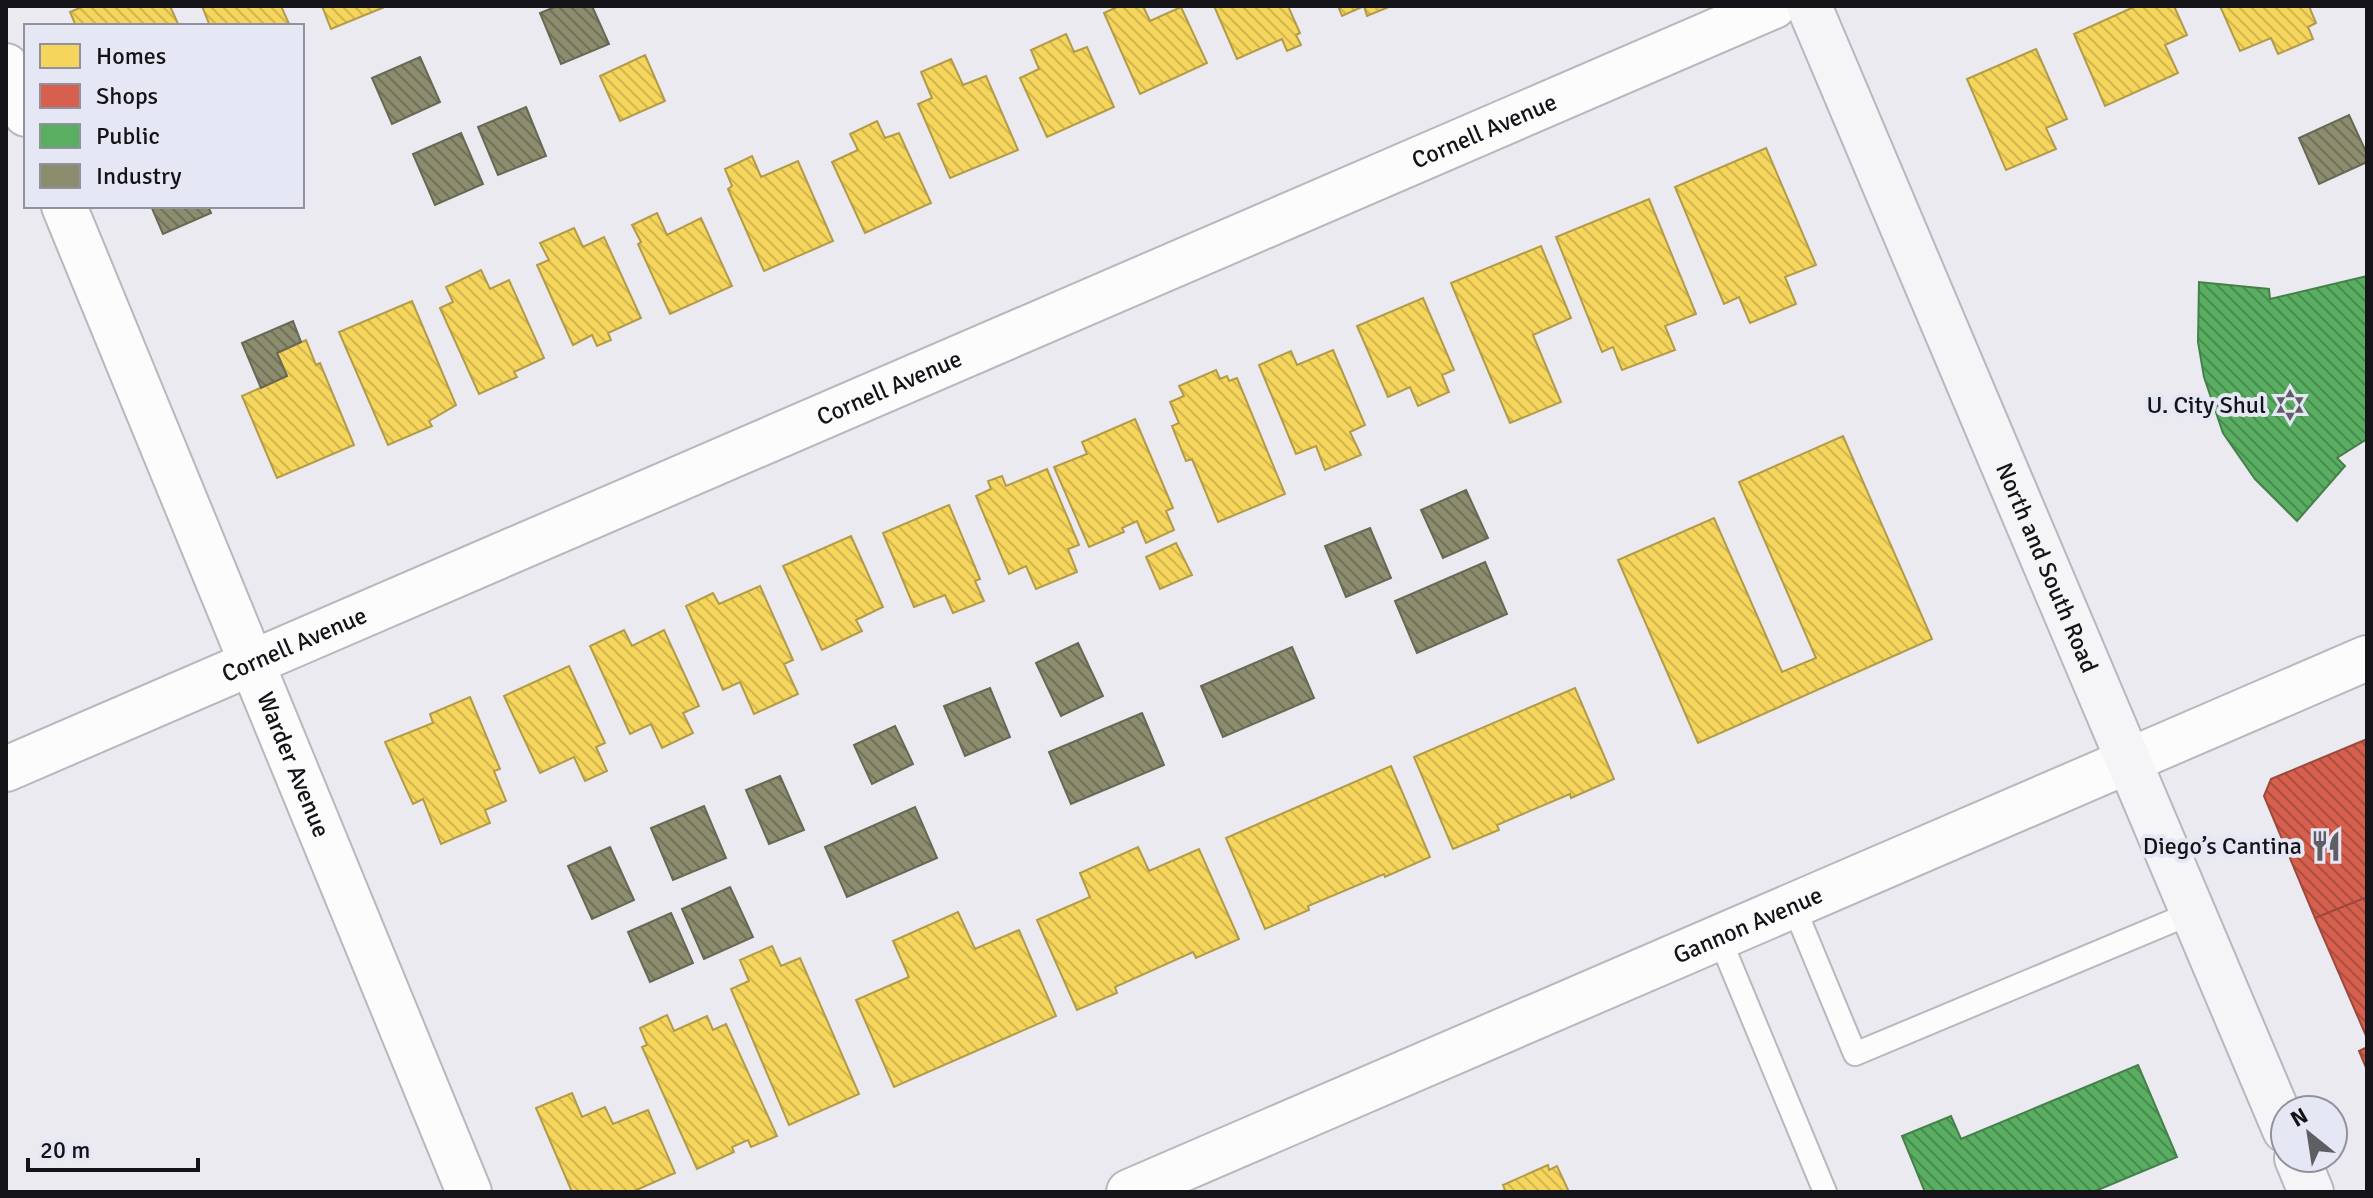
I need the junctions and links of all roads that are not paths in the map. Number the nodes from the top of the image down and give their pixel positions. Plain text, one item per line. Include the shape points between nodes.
1 (1774, 6) edge
2 (1809, 6) edge
3 (6, 66) edge
4 (24, 109) edge
5 (65, 208) edge
6 (2367, 658) edge
7 (252, 663) junction
8 (2130, 759) junction
9 (6, 769) edge
10 (1793, 905) junction
11 (2194, 912) junction
12 (1719, 937) junction
13 (2270, 1094) edge
14 (469, 1192) edge
15 (1129, 1192) edge
16 (1825, 1192) edge

1 - 7 street, Cornell Avenue
2 - 8 street, North and South Road
3 - 4 street
5 - 7 street, Warder Avenue
6 - 8 street, Gannon Avenue
7 - 9 street, Cornell Avenue
7 - 14 street, Warder Avenue
8 - 10 street, Gannon Avenue
8 - 11 street, North and South Road
10 - 11 lane via 1855,1054
10 - 12 street, Gannon Avenue
11 - 13 street, North and South Road
12 - 15 street, Gannon Avenue
12 - 16 lane

